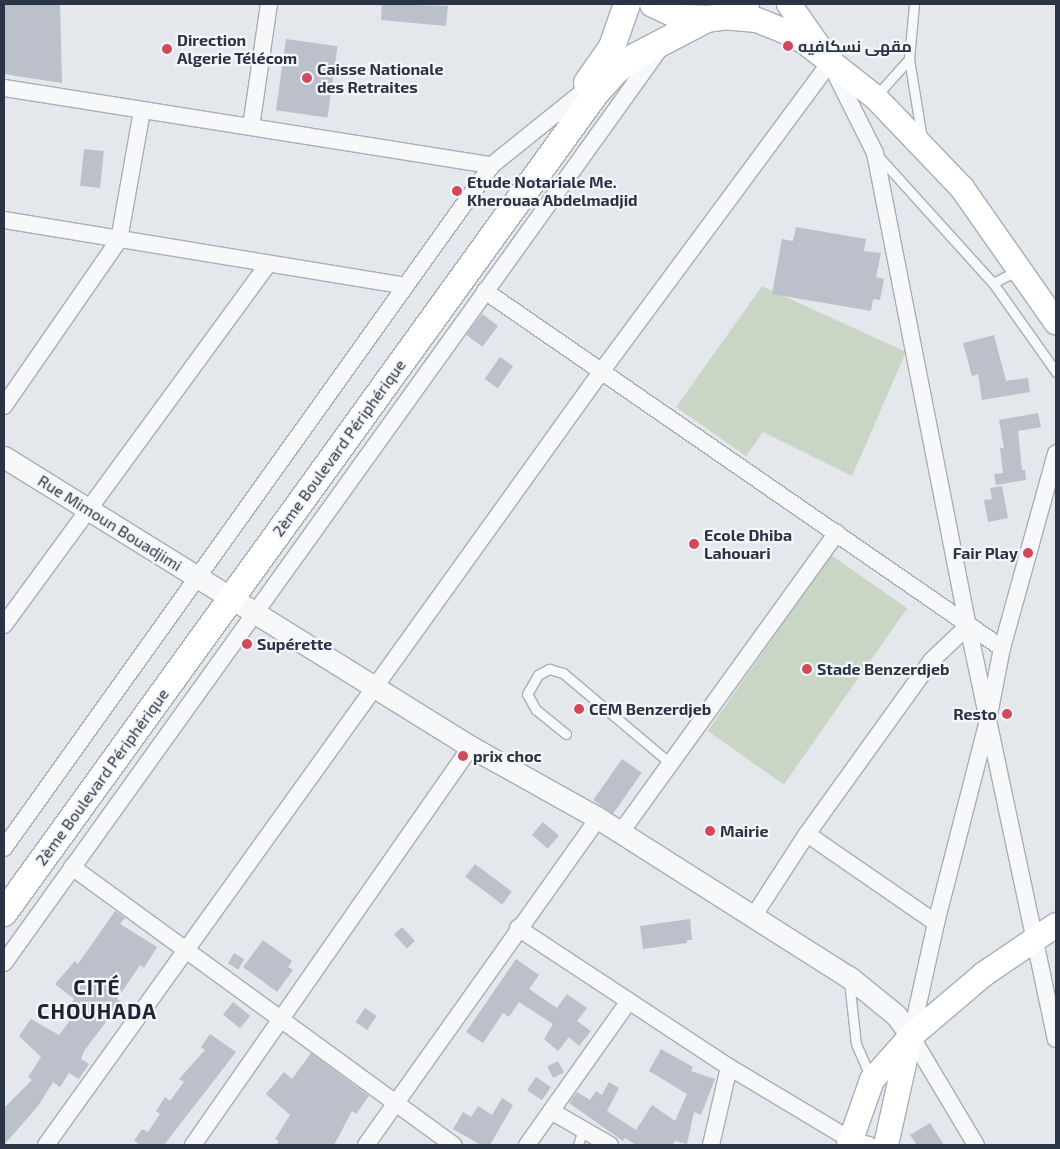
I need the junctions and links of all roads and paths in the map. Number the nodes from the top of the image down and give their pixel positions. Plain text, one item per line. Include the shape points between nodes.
1 (269, 4) edge
2 (627, 4) edge
3 (653, 4) edge
4 (746, 4) edge
5 (789, 4) edge
6 (914, 4) edge
7 (714, 18) junction
8 (666, 39) junction
9 (909, 59) junction
10 (830, 63) junction
11 (4, 88) edge
12 (580, 94) junction
13 (875, 97) junction
14 (142, 111) junction
15 (251, 127) junction
16 (923, 148) junction
17 (875, 153) junction
18 (492, 165) junction
19 (4, 220) edge
20 (119, 240) junction
21 (267, 265) junction
22 (1019, 270) junction
23 (992, 283) junction
24 (406, 286) junction
25 (484, 291) junction
26 (1056, 322) edge
27 (601, 372) junction
28 (1056, 372) edge
29 (4, 406) edge
30 (1056, 453) edge
31 (4, 457) edge
32 (87, 509) junction
33 (837, 533) junction
34 (216, 589) junction
35 (255, 614) junction
36 (4, 625) edge
37 (968, 626) junction
38 (1002, 648) junction
39 (377, 688) junction
40 (988, 720) junction
41 (566, 734) dead end
42 (471, 746) junction
43 (670, 763) junction
44 (598, 818) junction
45 (10, 826) edge
46 (621, 832) junction
47 (807, 834) junction
48 (4, 848) edge
49 (72, 867) junction
50 (4, 888) edge
51 (4, 913) edge
52 (753, 917) junction
53 (936, 923) junction
54 (1056, 925) edge
55 (518, 928) junction
56 (1035, 937) junction
57 (186, 949) junction
58 (4, 963) edge
59 (849, 977) junction
60 (629, 1001) junction
61 (282, 1021) junction
62 (911, 1036) junction
63 (1056, 1039) edge
64 (729, 1067) junction
65 (872, 1080) junction
66 (396, 1102) junction
67 (551, 1111) junction
68 (583, 1129) junction
69 (856, 1143) edge
70 (46, 1145) edge
71 (193, 1145) edge
72 (366, 1145) edge
73 (453, 1145) edge
74 (527, 1145) edge
75 (578, 1145) edge
76 (610, 1145) edge
77 (710, 1145) edge
78 (886, 1145) edge
79 (976, 1145) edge

1 - 15 street
2 - 12 main road, 2ème Boulevard Périphérique via 612,47
3 - 7 main road via 683,18
4 - 7 main road, 2ème Boulevard Périphérique
5 - 10 main road
6 - 9 lane
7 - 8 main road, 2ème Boulevard Périphérique
7 - 10 main road via 757,20 805,42
8 - 25 street
8 - 34 main road, 2ème Boulevard Périphérique via 616,71 596,93
9 - 13 lane
9 - 16 lane
10 - 13 main road
10 - 17 street
10 - 27 street
11 - 14 street
12 - 18 street
12 - 34 main road, 2ème Boulevard Périphérique
13 - 16 main road
14 - 15 street
14 - 20 street
15 - 18 street
16 - 22 main road via 962,188
17 - 23 lane
17 - 37 street
18 - 24 street
19 - 20 street
20 - 21 street
20 - 29 street
21 - 24 street
21 - 32 street
22 - 23 lane
22 - 26 main road
23 - 28 lane
24 - 34 street
25 - 27 street
25 - 35 street
27 - 33 street
27 - 39 street
30 - 38 street
31 - 32 street, Rue Mimoun Bouadjimi
32 - 34 street, Rue Mimoun Bouadjimi
32 - 36 street
33 - 37 street
33 - 43 street
34 - 35 street, Rue Mimoun Bouadjimi
34 - 45 street
34 - 50 main road, 2ème Boulevard Périphérique
34 - 51 main road, 2ème Boulevard Périphérique
35 - 39 street, Rue Mimoun Bouadjimi
35 - 49 street
37 - 38 street
37 - 40 street
37 - 47 street via 932,660
38 - 40 street
39 - 42 street, Rue Mimoun Bouadjimi
39 - 57 street
40 - 53 street
40 - 56 street
41 - 43 lane via 536,710 527,694 538,675 549,669 563,673
42 - 44 street, Rue Mimoun Bouadjimi
42 - 61 street
43 - 46 street
44 - 46 street, Rue Mimoun Bouadjimi
44 - 55 street
45 - 48 street
46 - 52 street, Rue Mimoun Bouadjimi
47 - 52 street
47 - 53 street
49 - 57 street
49 - 58 street
52 - 59 street, Rue Mimoun Bouadjimi
53 - 62 street
54 - 56 main road
55 - 60 street
55 - 66 street
56 - 62 main road via 984,974
56 - 63 street
57 - 61 street
57 - 70 street
59 - 62 street, Rue Mimoun Bouadjimi via 896,1015
59 - 65 lane via 856,1044
60 - 64 street
60 - 67 street
61 - 66 street
61 - 71 street
62 - 65 main road
62 - 78 main road
62 - 79 street
64 - 69 street
64 - 77 street
65 - 69 main road
66 - 72 street
66 - 73 street
67 - 68 street
67 - 74 street
68 - 75 lane
68 - 76 street

